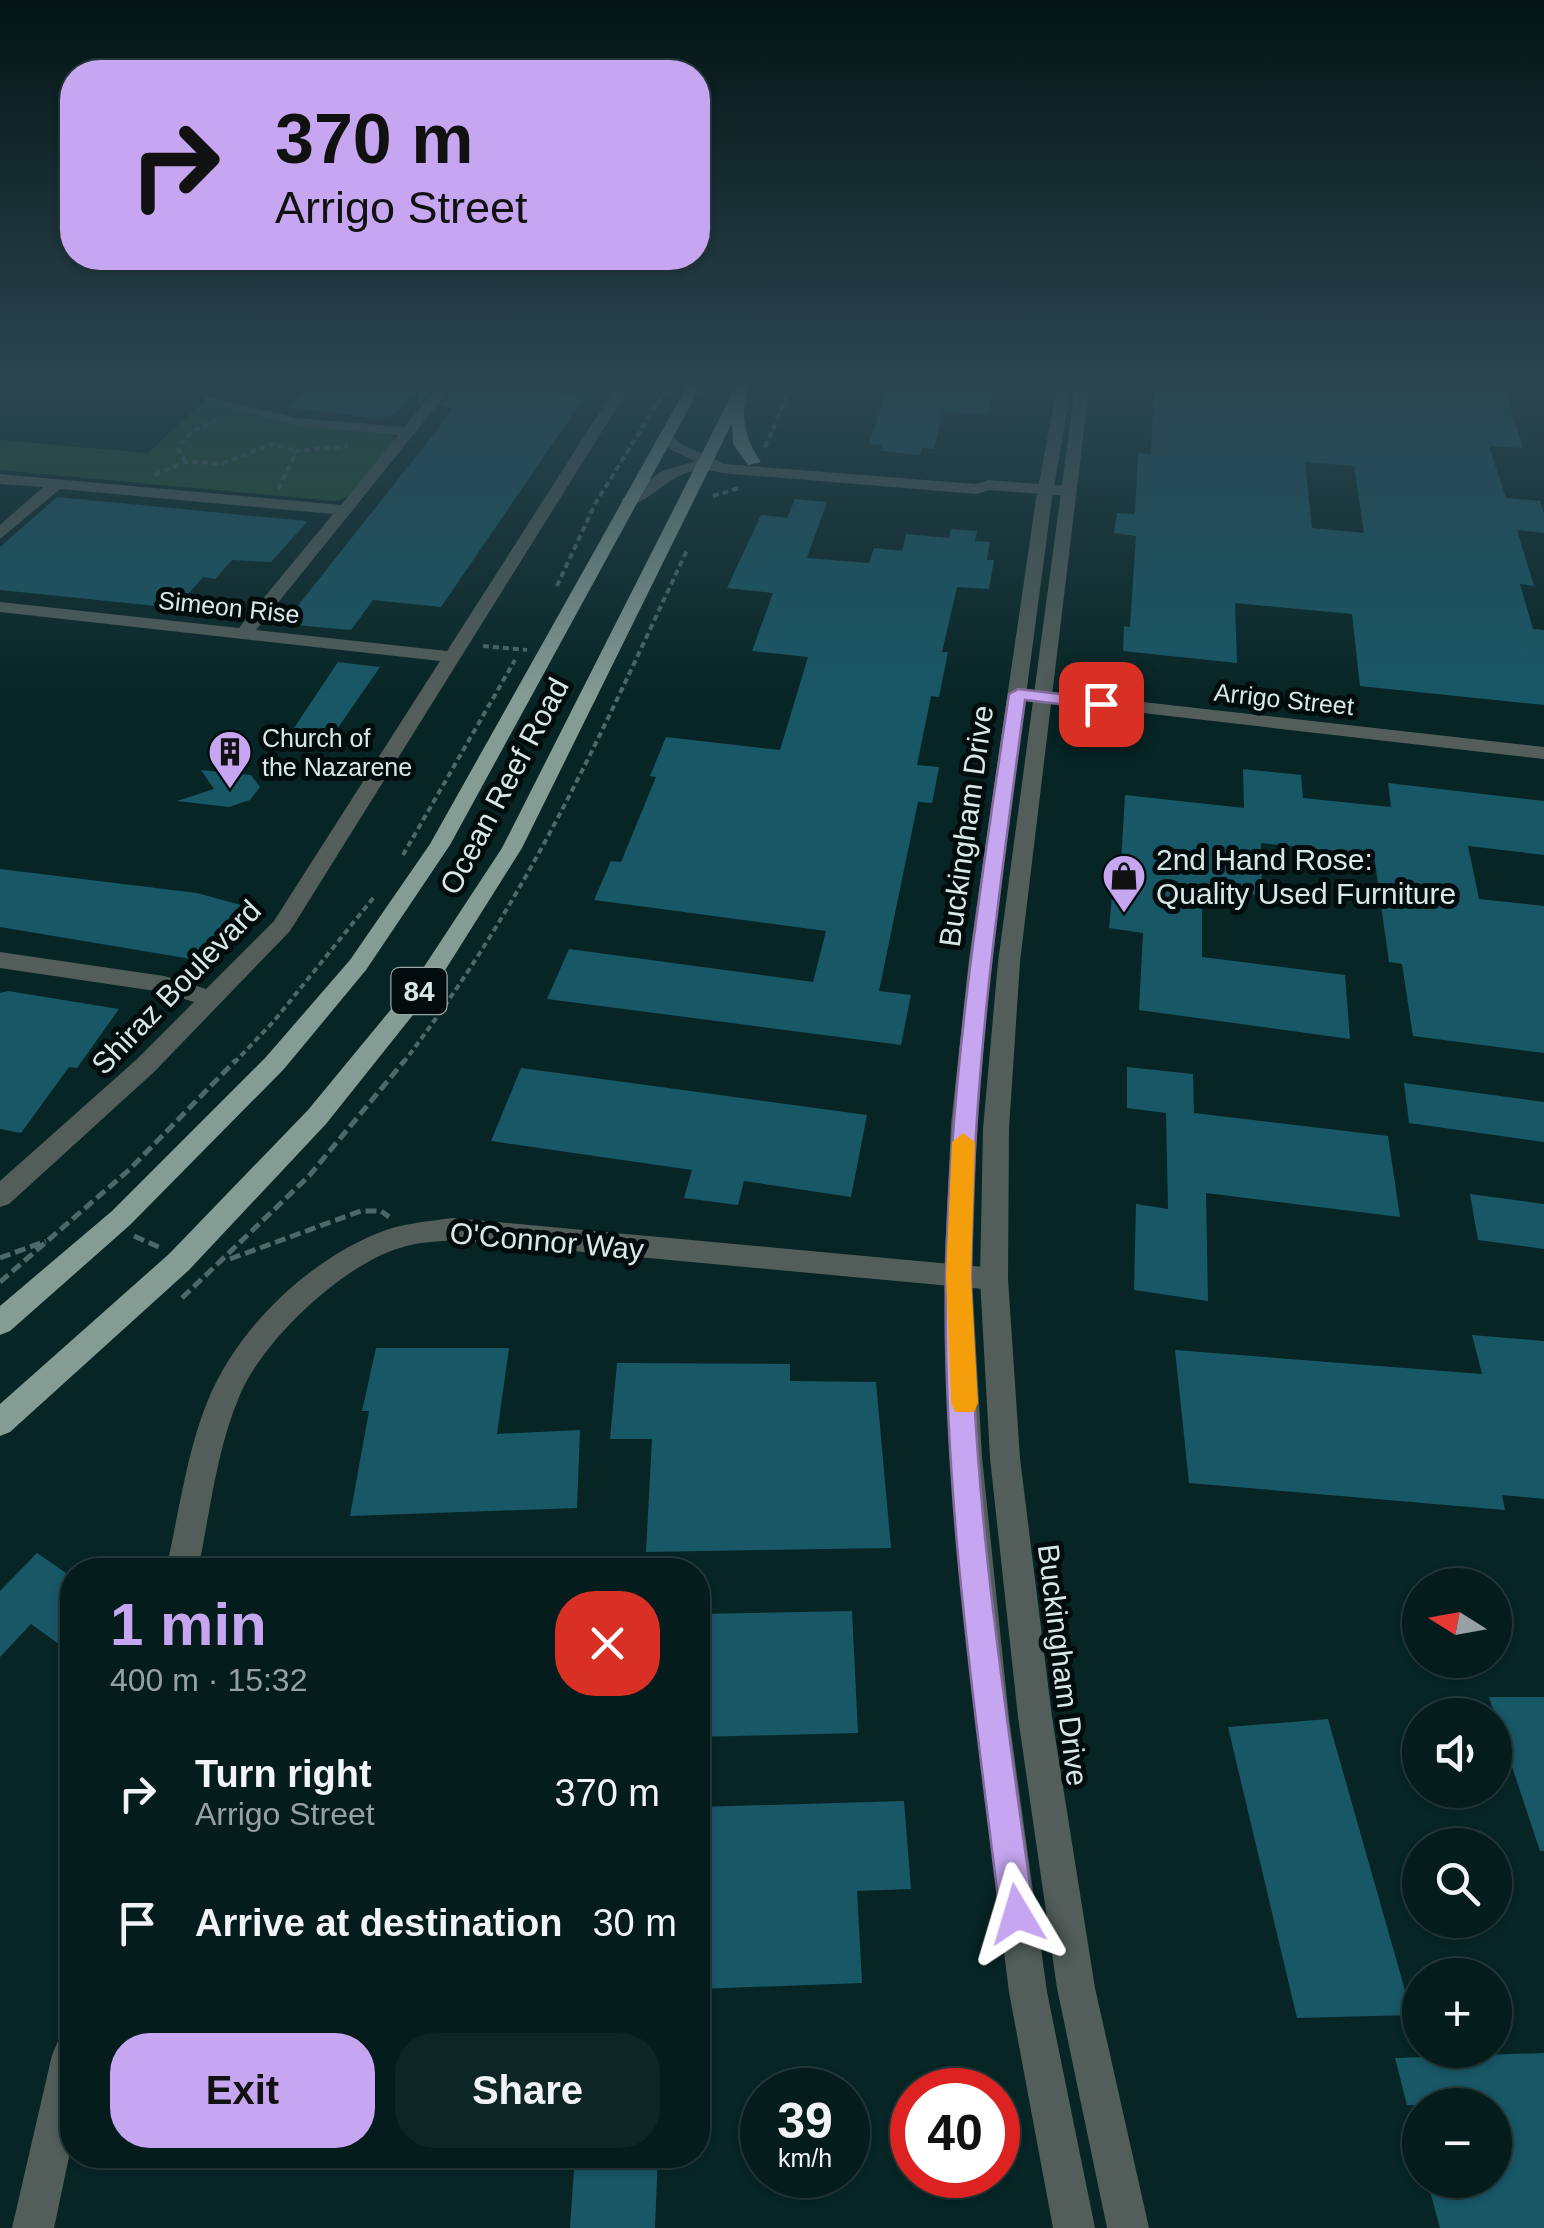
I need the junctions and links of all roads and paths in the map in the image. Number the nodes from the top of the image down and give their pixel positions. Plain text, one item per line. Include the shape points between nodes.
1 (47, 492) edge
2 (144, 492) edge
3 (359, 492) edge
4 (556, 492) edge
5 (602, 492) edge
6 (634, 492) edge
7 (642, 492) edge
8 (690, 492) edge
9 (983, 492) edge
10 (1056, 492) edge
11 (1057, 492) edge
12 (1056, 495) junction
13 (628, 502) junction
14 (344, 510) junction
15 (0, 534) edge
16 (554, 591) dead end
17 (0, 607) edge
18 (244, 634) junction
19 (529, 635) dead end
20 (452, 657) junction
21 (1030, 695) junction
22 (1544, 753) edge
23 (400, 860) dead end
24 (379, 891) dead end
25 (0, 960) edge
26 (211, 998) junction
27 (0, 1197) edge
28 (82, 1211) junction
29 (112, 1225) junction
30 (400, 1238) junction
31 (48, 1240) junction
32 (0, 1258) edge
33 (182, 1260) junction
34 (228, 1260) dead end
35 (209, 1276) dead end
36 (958, 1276) junction
37 (994, 1279) junction
38 (0, 1282) edge
39 (0, 1323) edge
40 (0, 1423) edge
41 (185, 1558) edge
42 (60, 2108) edge
43 (33, 2228) edge
44 (1074, 2228) edge
45 (1128, 2228) edge

1 - 15 street
2 - 14 street
3 - 14 street
4 - 20 street, Shiraz Boulevard
5 - 16 path
6 - 13 main road, Ocean Reef Road / 84
7 - 13 street
8 - 33 main road, Ocean Reef Road / 84 via 512,848 424,985 317,1116
9 - 12 street
10 - 12 street, Buckingham Drive
11 - 12 street, Buckingham Drive
12 - 21 street, Buckingham Drive
13 - 29 main road, Ocean Reef Road / 84 via 440,845 358,965 276,1064
14 - 18 street
17 - 18 street, Simeon Rise
18 - 20 street, Simeon Rise
19 - 23 path
20 - 26 street, Shiraz Boulevard via 282,926
21 - 22 street, Arrigo Street
21 - 36 street, Buckingham Drive via 980,958
21 - 37 street, Buckingham Drive via 996,1129
24 - 28 path via 274,1022
25 - 26 street via 164,984
26 - 27 street, Shiraz Boulevard
28 - 29 path
28 - 31 path
29 - 33 path
29 - 39 main road, Ocean Reef Road / 84
30 - 34 path via 381,1211 361,1211
30 - 36 street, O'Connor Way via 453,1229
30 - 41 street, O'Connor Way via 330,1275 275,1324 233,1378
31 - 32 path
31 - 38 path
33 - 35 path
33 - 40 main road, Ocean Reef Road / 84
36 - 37 street, O'Connor Way
36 - 44 street, Buckingham Drive via 966,1457 992,1718 1028,1992
37 - 45 street, Buckingham Drive via 1005,1458 1035,1717 1076,1988
42 - 43 street

